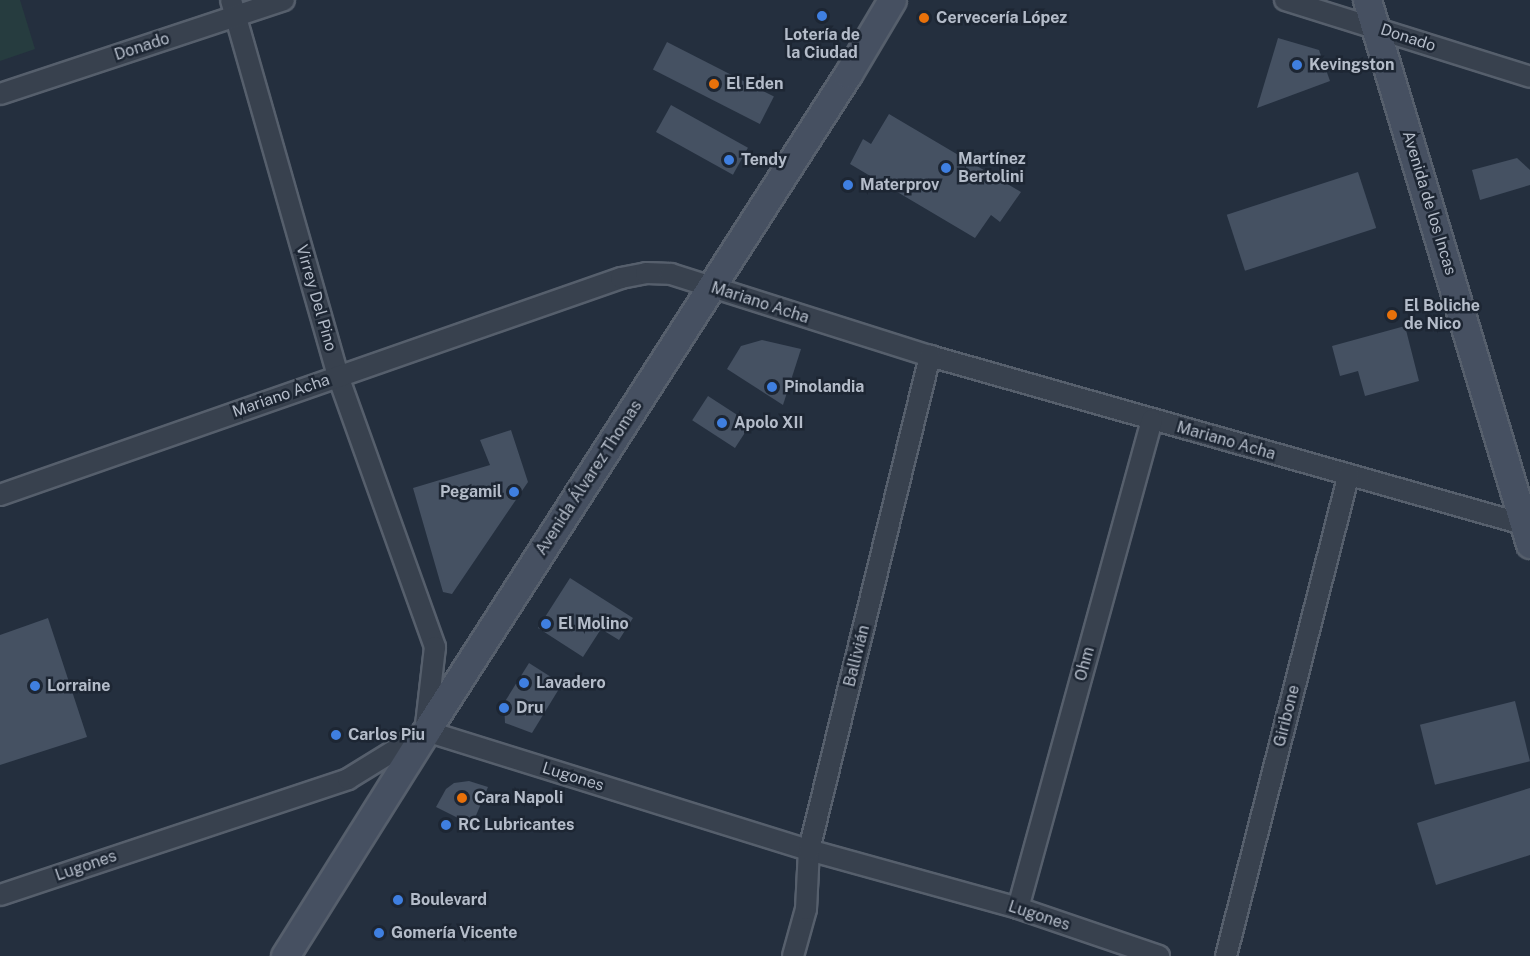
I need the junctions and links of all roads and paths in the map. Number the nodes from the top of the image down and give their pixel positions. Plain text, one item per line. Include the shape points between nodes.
1 (284, 0) edge
2 (892, 0) edge
3 (1285, 0) edge
4 (1367, 0) edge
5 (234, 8) edge
6 (1376, 28) junction
7 (1530, 76) edge
8 (0, 94) edge
9 (711, 287) junction
10 (930, 356) junction
11 (338, 376) junction
12 (1152, 420) junction
13 (1348, 476) junction
14 (0, 495) edge
15 (1528, 531) edge
16 (426, 731) junction
17 (809, 850) junction
18 (0, 895) edge
19 (1018, 908) junction
20 (285, 956) edge
21 (793, 956) edge
22 (1159, 956) edge
23 (1226, 956) edge

1 - 5 street, Donado
2 - 9 main road, Avenida Álvarez Thomas
3 - 6 street, Donado
4 - 6 main road, Avenida de los Incas
5 - 8 street, Donado
5 - 11 street, Virrey Del Pino
6 - 7 street, Donado
6 - 15 main road, Avenida de los Incas
9 - 10 street, Mariano Acha
9 - 11 street, Mariano Acha via 671,274 621,278
9 - 16 main road, Avenida Álvarez Thomas
10 - 12 street, Mariano Acha
10 - 17 street, Ballivián
11 - 14 street, Mariano Acha
11 - 16 street, Virrey Del Pino via 435,647
12 - 13 street, Mariano Acha
12 - 19 street, Ohm
13 - 15 street, Mariano Acha
13 - 23 street, Giribone
16 - 17 street, Lugones
16 - 18 street, Lugones via 348,779
16 - 20 main road, Avenida Álvarez Thomas
17 - 19 street, Lugones
17 - 21 street, Ballivián via 806,909
19 - 22 street, Lugones

